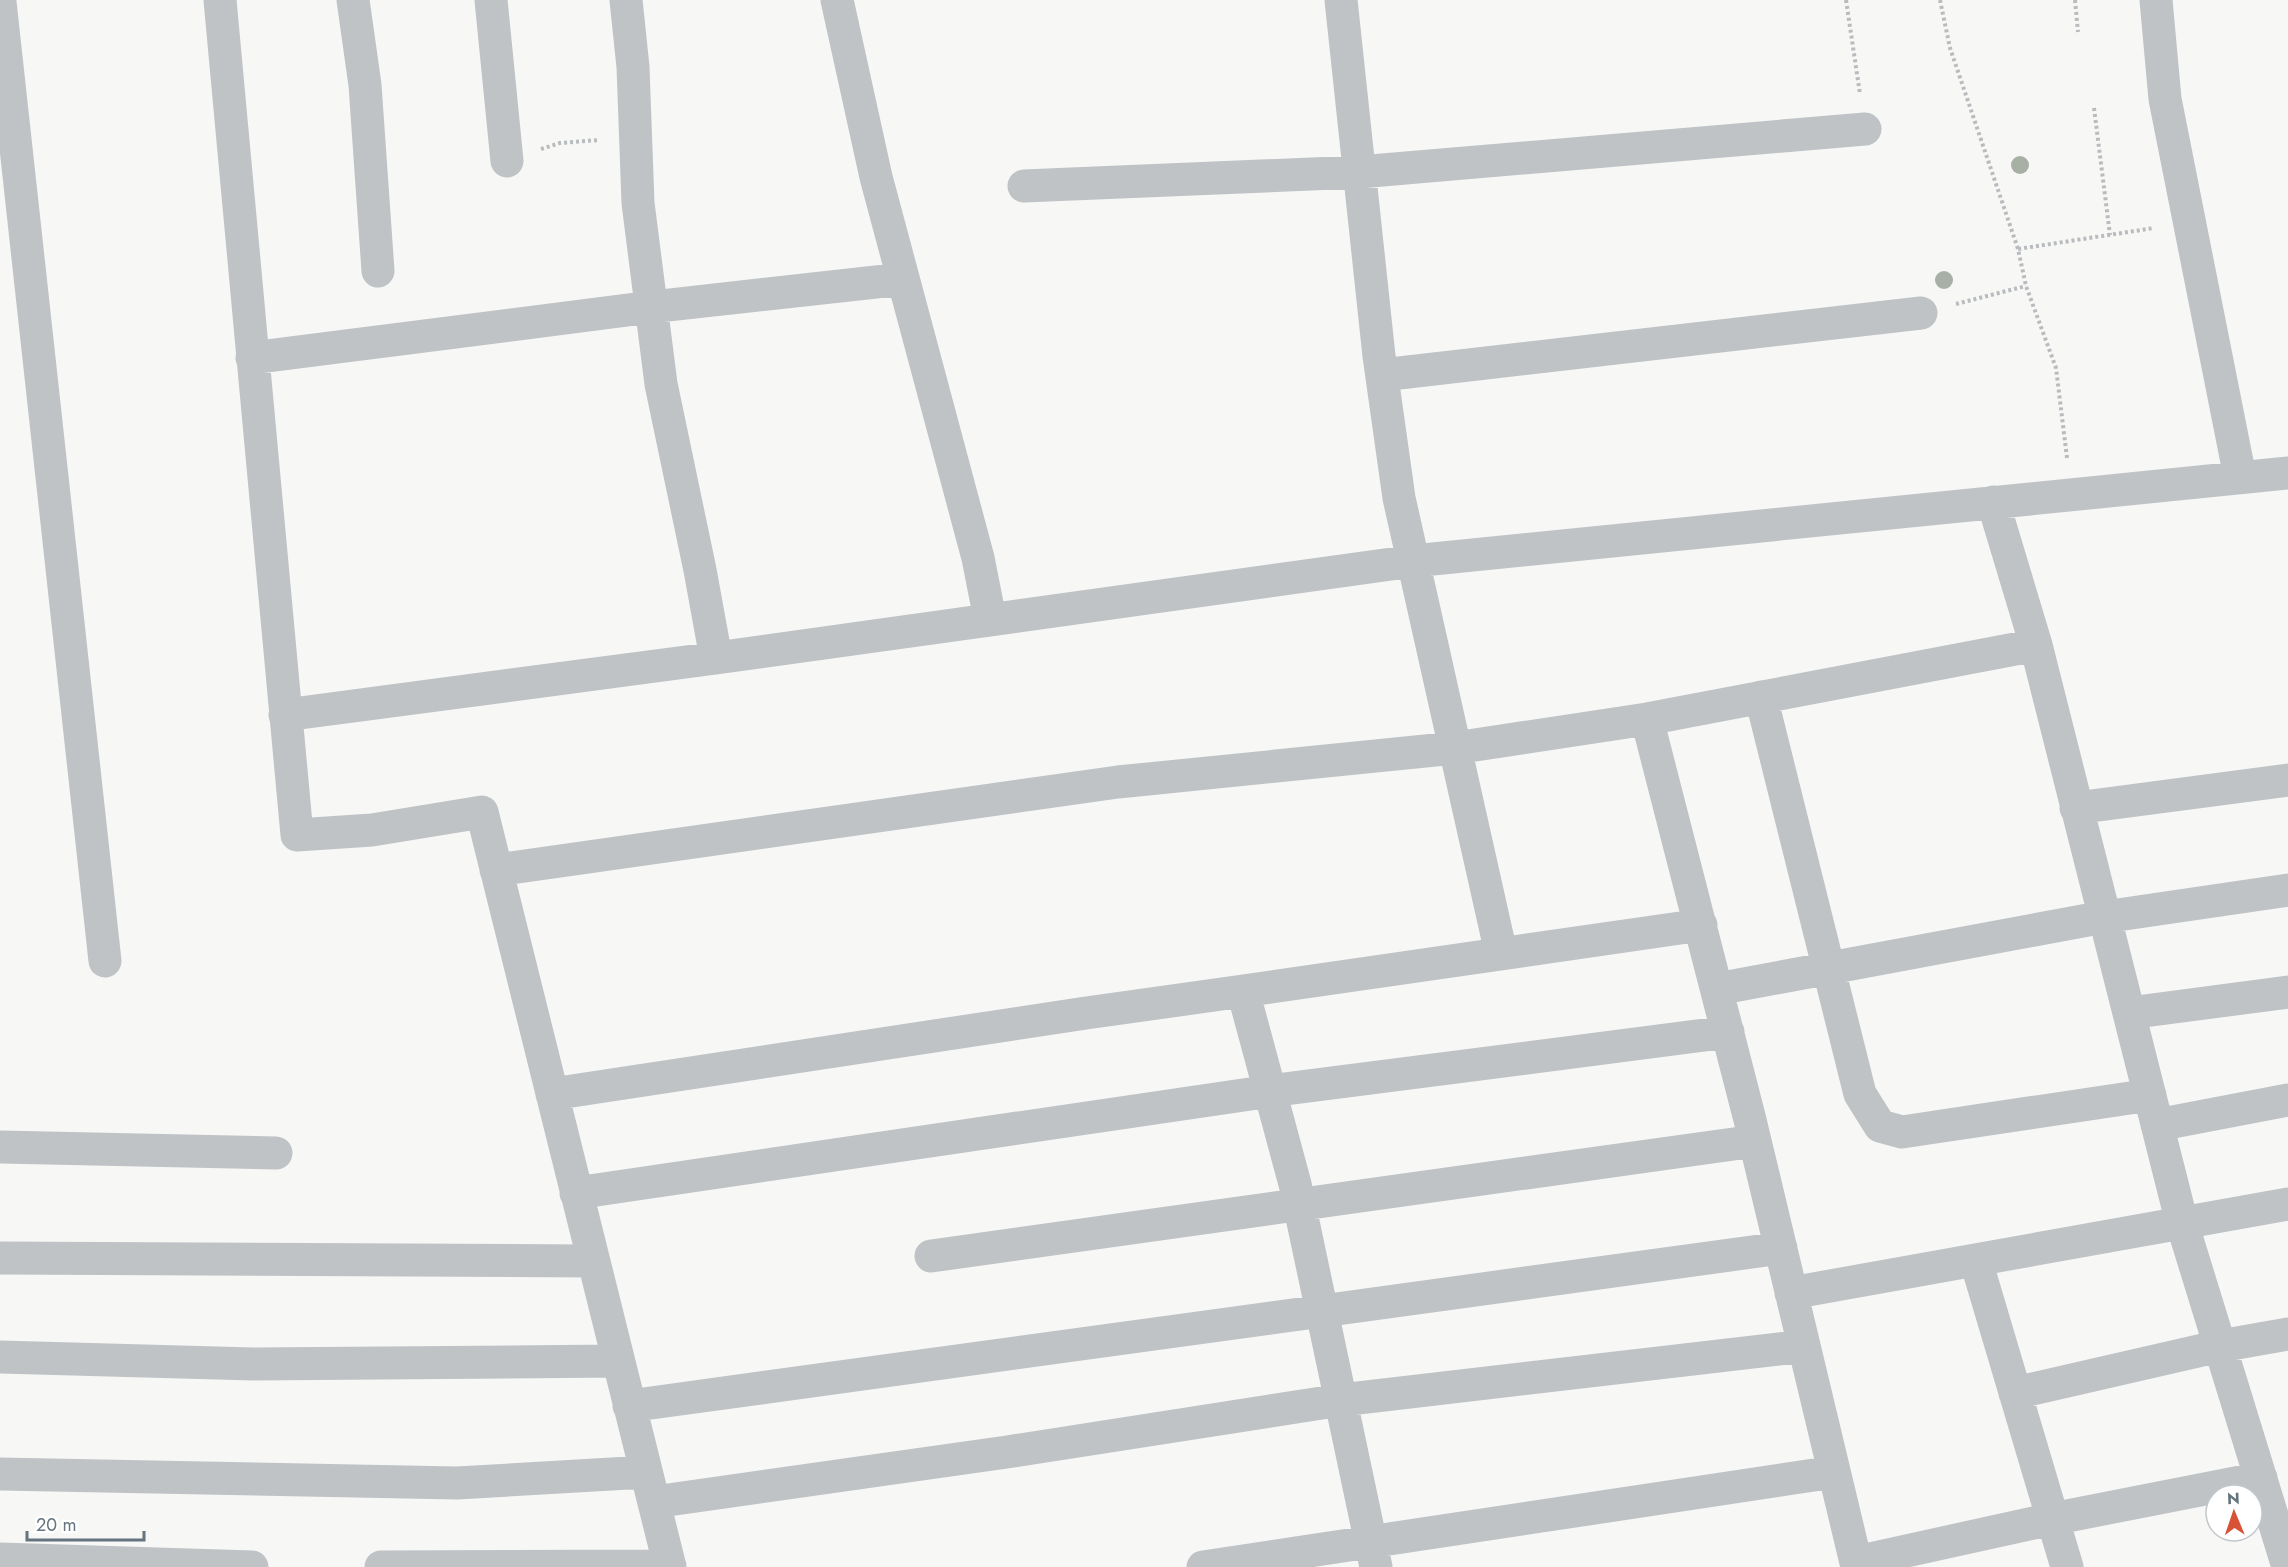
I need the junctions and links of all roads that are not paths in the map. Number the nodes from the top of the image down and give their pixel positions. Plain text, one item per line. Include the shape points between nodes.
1 (220, 0) edge
2 (353, 0) edge
3 (491, 0) edge
4 (626, 0) edge
5 (837, 0) edge
6 (1341, 0) edge
7 (2156, 0) edge
8 (0, 2) edge
9 (1865, 129) road end
10 (507, 161) road end
11 (1359, 172) junction
12 (1024, 186) dead end
13 (378, 271) dead end
14 (903, 279) junction
15 (651, 307) junction
16 (1920, 313) road end
17 (252, 358) junction
18 (1382, 375) junction
19 (2288, 473) edge
20 (2240, 477) junction
21 (1994, 502) junction
22 (1413, 561) junction
23 (990, 619) junction
24 (2036, 645) junction
25 (716, 658) junction
26 (1761, 698) junction
27 (285, 715) junction
28 (1647, 719) junction
29 (1455, 748) junction
30 (2288, 780) edge
31 (2076, 808) junction
32 (496, 870) junction
33 (2288, 890) edge
34 (2104, 917) junction
35 (1701, 925) junction
36 (1501, 953) junction
37 (105, 960) dead end
38 (1828, 967) junction
39 (1717, 989) junction
40 (1243, 991) junction
41 (2288, 992) edge
42 (2129, 1013) junction
43 (1728, 1032) junction
44 (1270, 1091) junction
45 (552, 1094) junction
46 (2288, 1100) edge
47 (2153, 1110) junction
48 (1755, 1141) junction
49 (0, 1147) edge
50 (276, 1153) dead end
51 (576, 1193) junction
52 (2288, 1204) edge
53 (1300, 1205) junction
54 (2182, 1223) junction
55 (1781, 1248) junction
56 (931, 1256) dead end
57 (0, 1258) edge
58 (593, 1261) junction
59 (1977, 1261) junction
60 (1791, 1293) junction
61 (1322, 1311) junction
62 (2288, 1334) edge
63 (1804, 1346) junction
64 (2220, 1346) junction
65 (0, 1357) edge
66 (618, 1361) junction
67 (2015, 1393) junction
68 (1341, 1401) junction
69 (629, 1406) junction
70 (1834, 1472) junction
71 (0, 1474) edge
72 (2260, 1478) junction
73 (650, 1487) junction
74 (2052, 1519) junction
75 (1373, 1554) edge
76 (0, 1559) edge
77 (1856, 1565) edge
78 (252, 1567) edge
79 (381, 1567) edge
80 (670, 1567) edge
81 (1203, 1567) edge
82 (2067, 1567) edge
83 (2288, 1567) edge

1 - 17 street
2 - 13 street via 365,85
3 - 10 street
4 - 15 street via 633,67 638,204
5 - 14 street
6 - 11 street
7 - 20 street via 2165,99
8 - 37 street
9 - 11 street
11 - 12 street
11 - 18 street
14 - 15 street
14 - 23 street via 978,558
15 - 17 street
15 - 25 street via 661,384
16 - 18 street
17 - 27 street
18 - 22 street via 1399,498
19 - 20 street
20 - 21 street
21 - 22 street
21 - 24 street
22 - 23 street
22 - 29 street
23 - 25 street
24 - 26 street
24 - 31 street
25 - 27 street
26 - 28 street
26 - 38 street
27 - 32 street via 297,835 372,830 482,812
28 - 29 street
28 - 35 street
29 - 32 street via 1118,782
29 - 36 street
30 - 31 street
31 - 34 street
32 - 45 street
33 - 34 street
34 - 38 street
34 - 42 street
35 - 36 street
35 - 39 street
36 - 40 street
38 - 39 street
38 - 47 street via 1860,1094 1880,1126 1902,1132
39 - 43 street
40 - 44 street
40 - 45 street
41 - 42 street
42 - 47 street
43 - 44 street
43 - 48 street
44 - 51 street
44 - 53 street
45 - 51 street
46 - 47 street
47 - 54 street
48 - 53 street
48 - 55 street
49 - 50 street
51 - 58 street
52 - 54 street
53 - 56 street
53 - 61 street
54 - 59 street
54 - 64 street
55 - 60 street
55 - 61 street
57 - 58 street
58 - 66 street
59 - 60 street
59 - 67 street
60 - 63 street
61 - 68 street
61 - 69 street
62 - 64 street
63 - 68 street
63 - 70 street
64 - 67 street
64 - 72 street
65 - 66 street via 253,1364
66 - 69 street
67 - 74 street
68 - 73 street via 1007,1452
68 - 75 street
69 - 73 street
70 - 75 street
70 - 77 street
71 - 73 street
72 - 74 street
72 - 83 street
73 - 80 street
74 - 77 street
74 - 82 street
75 - 81 street
76 - 78 street
79 - 80 street

